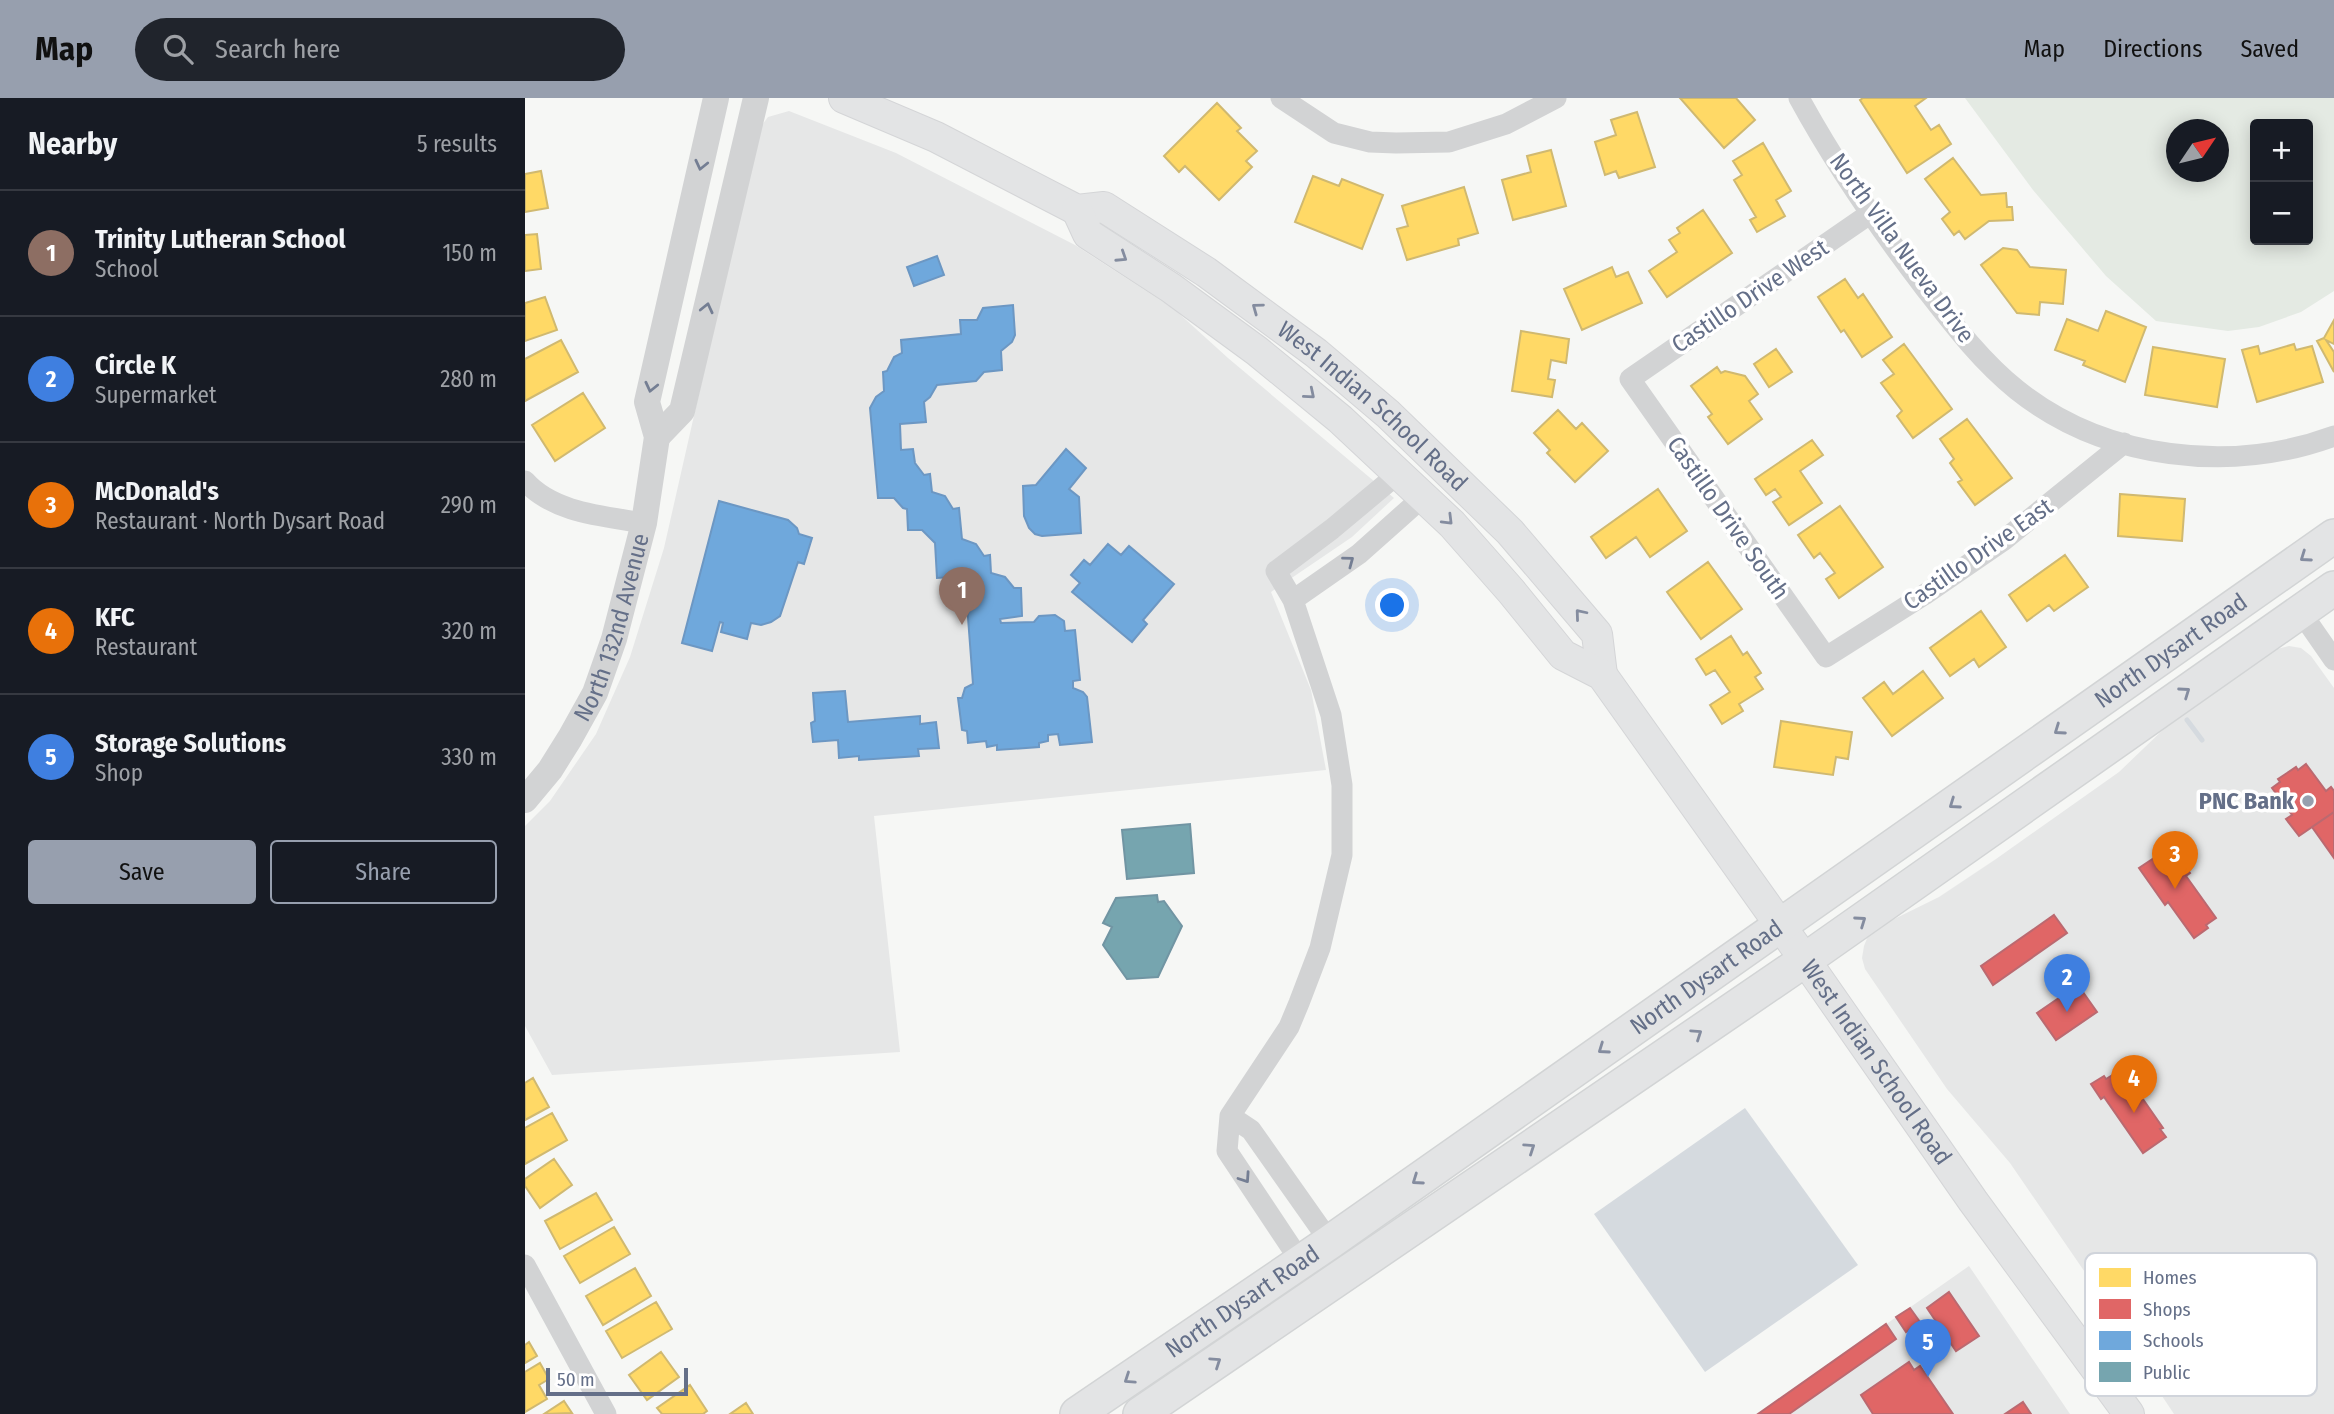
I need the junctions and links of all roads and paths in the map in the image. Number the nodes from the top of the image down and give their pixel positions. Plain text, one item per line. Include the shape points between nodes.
1 (716, 98) edge
2 (756, 98) edge
3 (844, 98) edge
4 (1281, 98) edge
5 (1556, 98) edge
6 (1799, 98) edge
7 (1077, 210) junction
8 (1871, 213) junction
9 (1630, 379) joint
10 (2334, 436) edge
11 (657, 437) junction
12 (2124, 443) junction
13 (1399, 472) junction
14 (525, 481) edge
15 (1423, 496) junction
16 (644, 523) junction
17 (2334, 536) edge
18 (2275, 577) junction
19 (2334, 588) edge
20 (1293, 600) junction
21 (2300, 611) junction
22 (1826, 657) joint
23 (2334, 660) edge
24 (1602, 675) junction
25 (525, 800) edge
26 (1779, 925) junction
27 (1805, 960) junction
28 (1230, 1116) junction
29 (1330, 1242) junction
30 (1301, 1262) junction
31 (527, 1273) edge
32 (2085, 1354) edge
33 (2116, 1396) edge
34 (1143, 1413) edge
35 (606, 1414) edge
36 (1077, 1414) edge
37 (2129, 1414) edge

1 -> 11 street, North 132nd Avenue via 647,402
11 -> 2 street via 683,411
3 - 7 main road, West Indian School Road via 936,137
4 - 5 street via 1334,133 1396,143 1449,142 1506,124
6 - 8 street, North Villa Nueva Drive
7 -> 13 main road, West Indian School Road via 1088,234 1257,351
24 -> 7 main road, West Indian School Road via 1597,635 1510,532 1388,414 1265,314 1142,230 1104,207
8 - 9 street, Castillo Drive West
8 - 12 street, North Villa Nueva Drive via 1994,370 2044,408
9 - 22 street, Castillo Drive South
10 - 12 street, North Villa Nueva Drive via 2273,454 2232,457 2156,452
11 - 16 street, North 132nd Avenue
12 - 22 street, Castillo Drive East via 1977,560
13 - 15 main road, West Indian School Road
13 - 20 street via 1276,571
14 - 16 street via 535,492 569,508
20 -> 15 street via 1359,554
15 -> 24 main road, West Indian School Road via 1563,655
16 - 25 street, North 132nd Avenue via 595,693 551,769
17 -> 18 main road, North Dysart Road
18 - 21 main road
18 -> 26 main road, North Dysart Road
19 - 21 main road, North Dysart Road
20 - 28 street via 1331,715 1342,785 1342,855 1320,948 1289,1027
21 - 23 street
27 -> 21 main road, North Dysart Road
24 - 26 main road, West Indian School Road
26 - 27 main road, West Indian School Road
26 -> 29 main road, North Dysart Road
27 - 32 main road, West Indian School Road
34 -> 27 main road, North Dysart Road
28 - 29 street via 1251,1130
28 -> 30 street via 1227,1151
29 - 30 main road, North Dysart Road
30 -> 36 main road, North Dysart Road
31 - 35 street
33 - 37 main road, West Indian School Road

